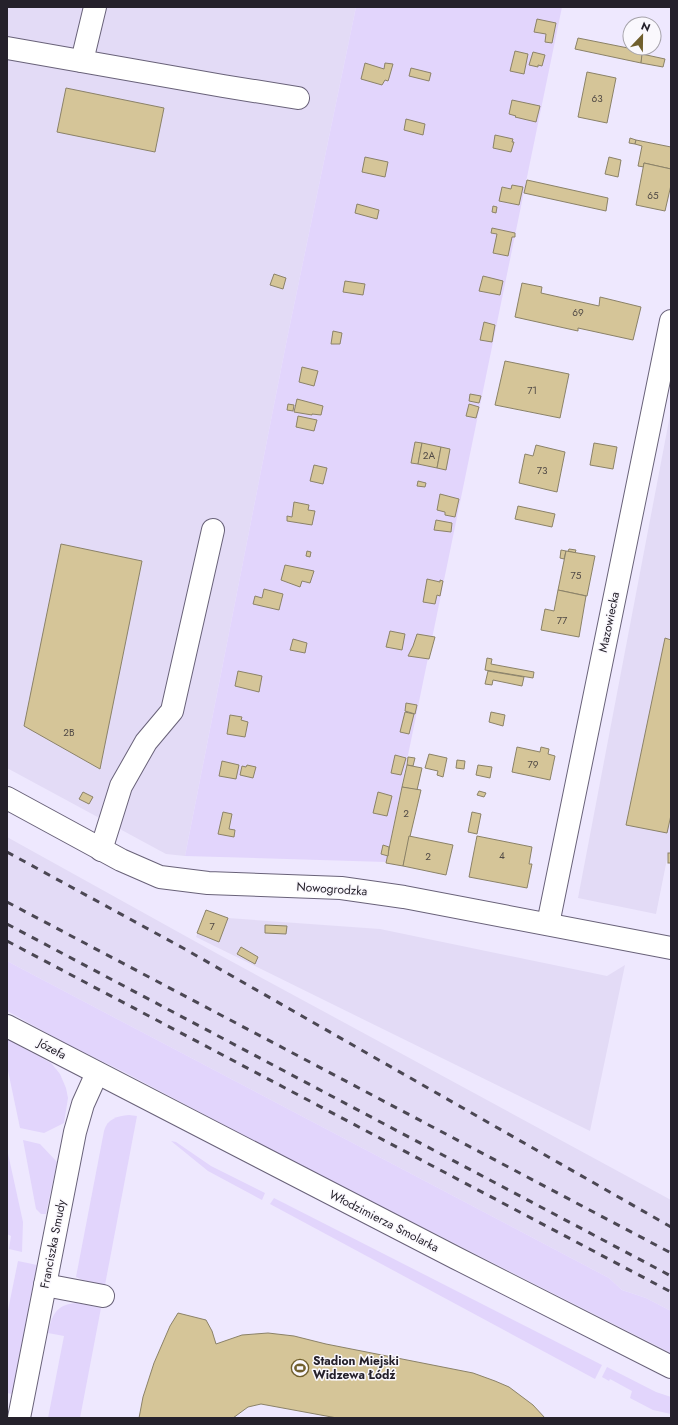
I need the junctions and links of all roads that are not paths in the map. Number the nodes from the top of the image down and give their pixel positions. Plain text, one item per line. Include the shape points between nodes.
1 (95, 7) edge
2 (7, 48) edge
3 (82, 61) junction
4 (298, 98) dead end
5 (671, 320) edge
6 (213, 530) dead end
7 (7, 798) edge
8 (101, 850) junction
9 (548, 924) junction
10 (671, 948) edge
11 (7, 1026) edge
12 (97, 1073) junction
13 (45, 1285) junction
14 (103, 1296) dead end
15 (671, 1367) edge
16 (19, 1418) edge

1 - 3 street
2 - 3 street
3 - 4 street
5 - 9 street, Mazowiecka
6 - 8 street via 172,711 146,742 121,786
7 - 8 street, Nowogrodzka
8 - 9 street, Nowogrodzka via 160,877 208,883 341,888 404,896
9 - 10 street, Nowogrodzka
11 - 12 street, Józefa
12 - 13 street, Franciszka Smudy via 74,1132
12 - 15 street, Włodzimierza Smolarka
13 - 14 street
13 - 16 street, Franciszka Smudy

